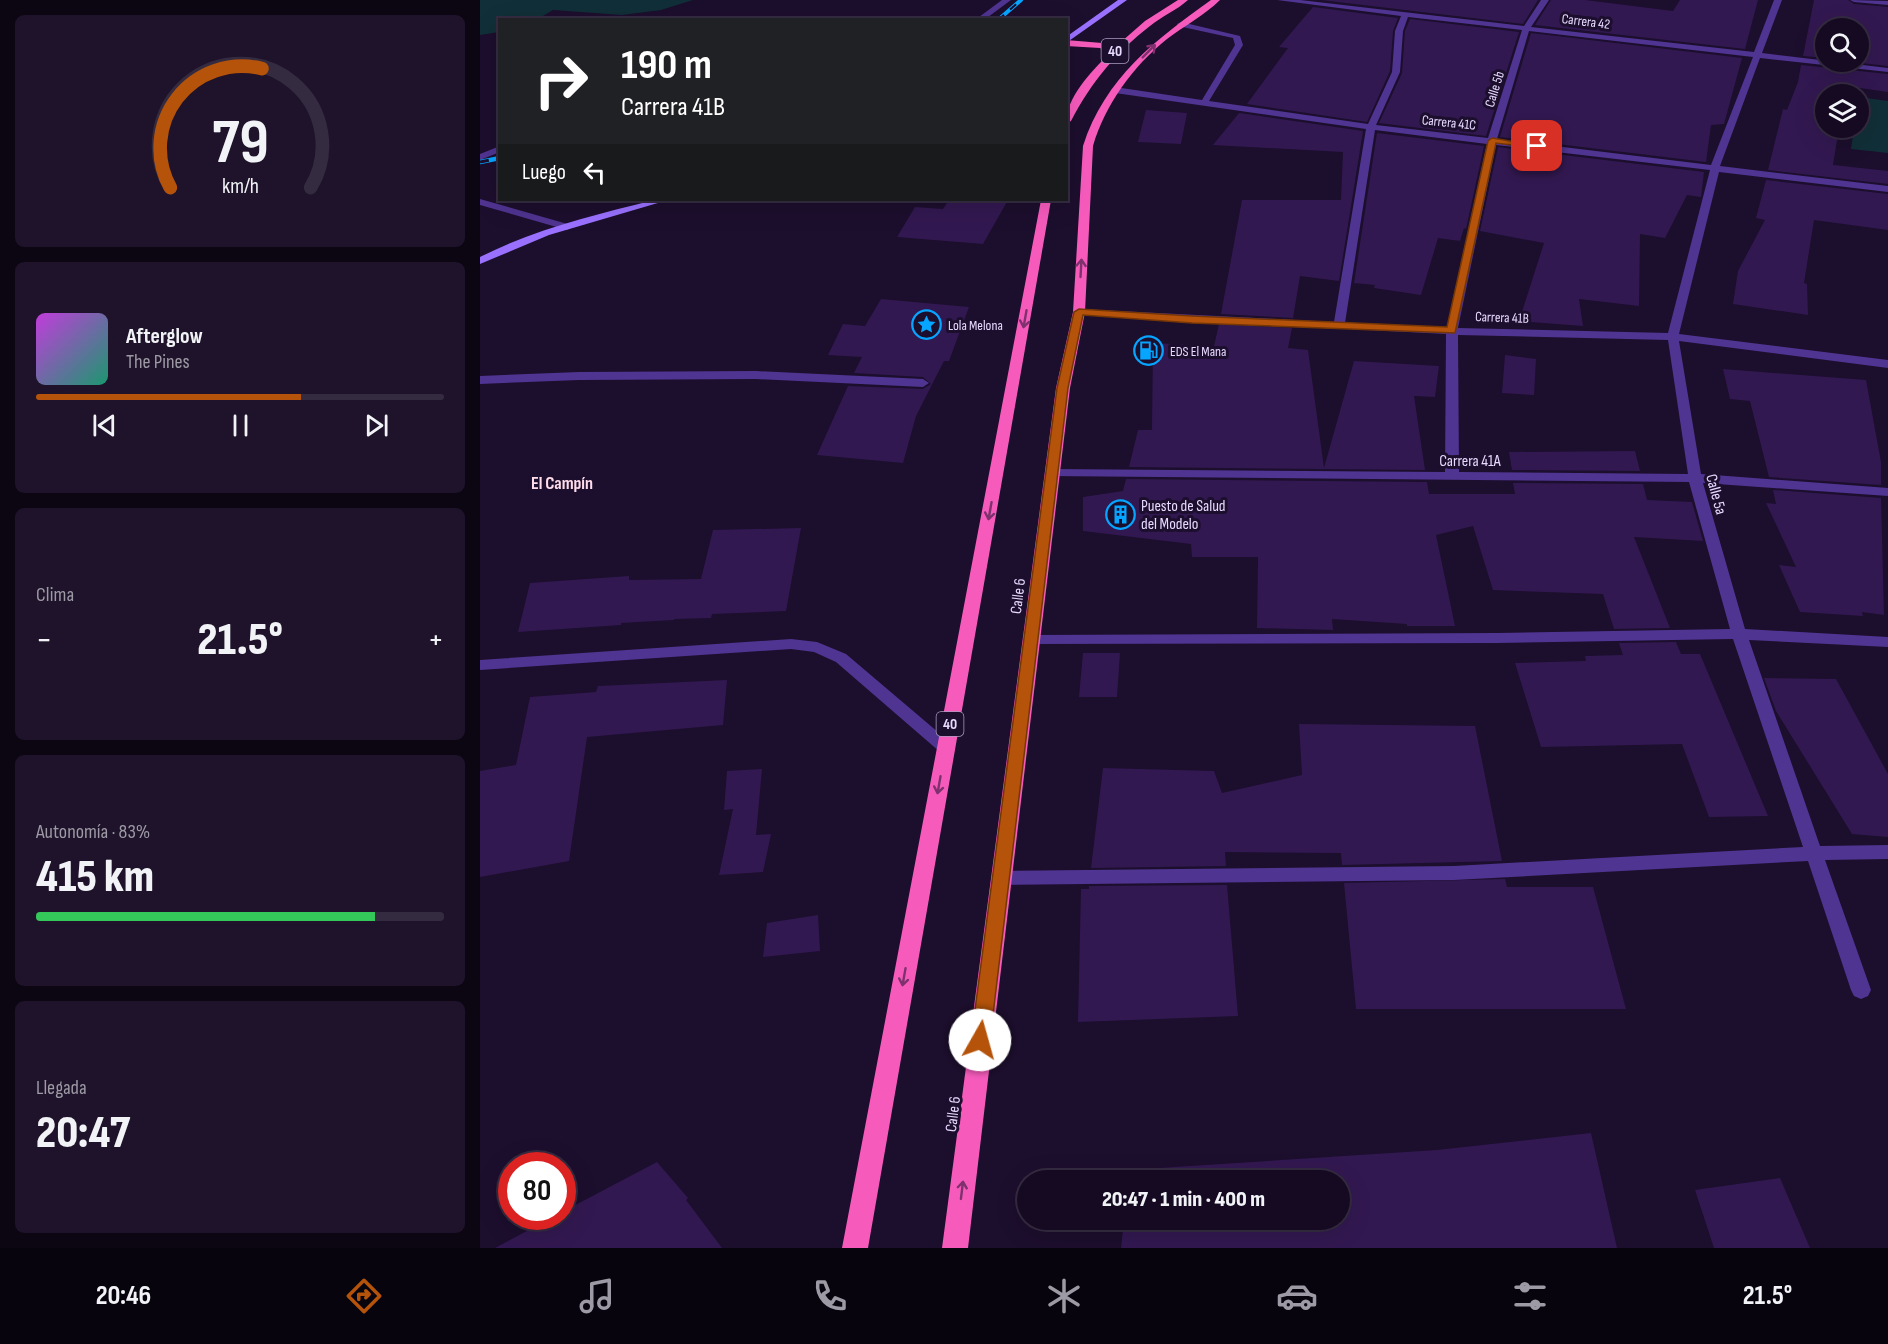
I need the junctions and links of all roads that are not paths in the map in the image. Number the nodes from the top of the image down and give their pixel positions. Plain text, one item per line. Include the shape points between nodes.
1 (1007, 0) edge
2 (1123, 0) edge
3 (1184, 0) edge
4 (1216, 0) edge
5 (1281, 0) edge
6 (1545, 0) edge
7 (1778, 0) edge
8 (1854, 0) edge
9 (1888, 3) edge
10 (1405, 14) junction
11 (981, 18) edge
12 (1181, 24) junction
13 (1526, 28) junction
14 (1068, 41) edge
15 (1068, 42) edge
16 (1114, 53) junction
17 (1759, 55) junction
18 (1888, 70) edge
19 (1115, 90) junction
20 (1204, 103) junction
21 (1068, 117) edge
22 (1371, 127) junction
23 (1492, 141) junction
24 (498, 147) edge
25 (498, 148) edge
26 (480, 149) edge
27 (480, 158) edge
28 (1715, 168) junction
29 (1888, 189) edge
30 (659, 201) edge
31 (1046, 201) edge
32 (480, 202) edge
33 (567, 227) junction
34 (480, 261) edge
35 (1079, 312) junction
36 (1339, 324) junction
37 (1452, 331) junction
38 (1673, 337) junction
39 (1888, 364) edge
40 (480, 380) edge
41 (923, 383) dead end
42 (1052, 473) junction
43 (1452, 476) junction
44 (1695, 478) junction
45 (1888, 492) edge
46 (1739, 634) junction
47 (1031, 640) junction
48 (1888, 642) edge
49 (480, 665) edge
50 (946, 748) junction
51 (1815, 852) junction
52 (1888, 852) edge
53 (1000, 878) junction
54 (1861, 990) dead end
55 (855, 1248) edge
56 (955, 1248) edge

1 - 11 street
2 - 14 main road
3 - 16 highway, 40 via 1142,28
4 - 12 highway, Calle 6 / 40
5 - 10 street, Carrera 42
6 - 13 street, Calle 5b
7 - 17 street, Calle 5a
8 - 9 street
10 - 13 street, Carrera 42
10 - 22 street via 1399,31 1396,72
19 -> 12 highway, Calle 6 / 40 via 1140,60
12 - 20 street via 1236,36 1239,45
13 - 17 street, Carrera 42
13 - 23 street, Calle 5b
15 - 16 highway via 1102,46
16 - 21 highway, 40 via 1096,72
17 - 18 street, Carrera 42
17 - 28 street, Calle 5a
19 - 20 street, Carrera 41C
35 -> 19 highway, Calle 6 / 40 via 1088,146
20 - 22 street, Carrera 41C
22 - 23 street, Carrera 41C
22 - 36 street
23 - 28 street, Carrera 41C
23 - 37 street, Calle 5b
24 - 26 street
25 - 27 street
28 - 29 street, Carrera 41C
28 - 38 street, Calle 5a
30 - 33 main road
31 -> 50 highway, 40
32 - 33 street
33 - 34 main road
35 - 36 street, Carrera 41B
35 - 42 highway, Calle 6 / 40 via 1063,388
36 - 37 street, Carrera 41B
37 - 38 street, Carrera 41B
37 - 43 street, Calle 5b
38 - 39 street, Carrera 41B
38 - 44 street, Calle 5a
40 - 41 street via 756,375
42 - 43 street, Carrera 41A
42 - 47 highway, Calle 6 / 40
43 - 44 street, Carrera 41A
44 - 45 street, Carrera 41A
44 - 46 street, Calle 5a
46 - 47 street
46 - 48 street
46 - 51 street, Calle 5a
47 - 53 highway, Calle 6 / 40
49 - 50 street via 791,644 817,647 841,658
50 -> 55 highway, 40
51 - 52 street
51 - 53 street via 1454,873
51 - 54 street, Calle 5a
56 -> 53 highway, Calle 6 / 40

